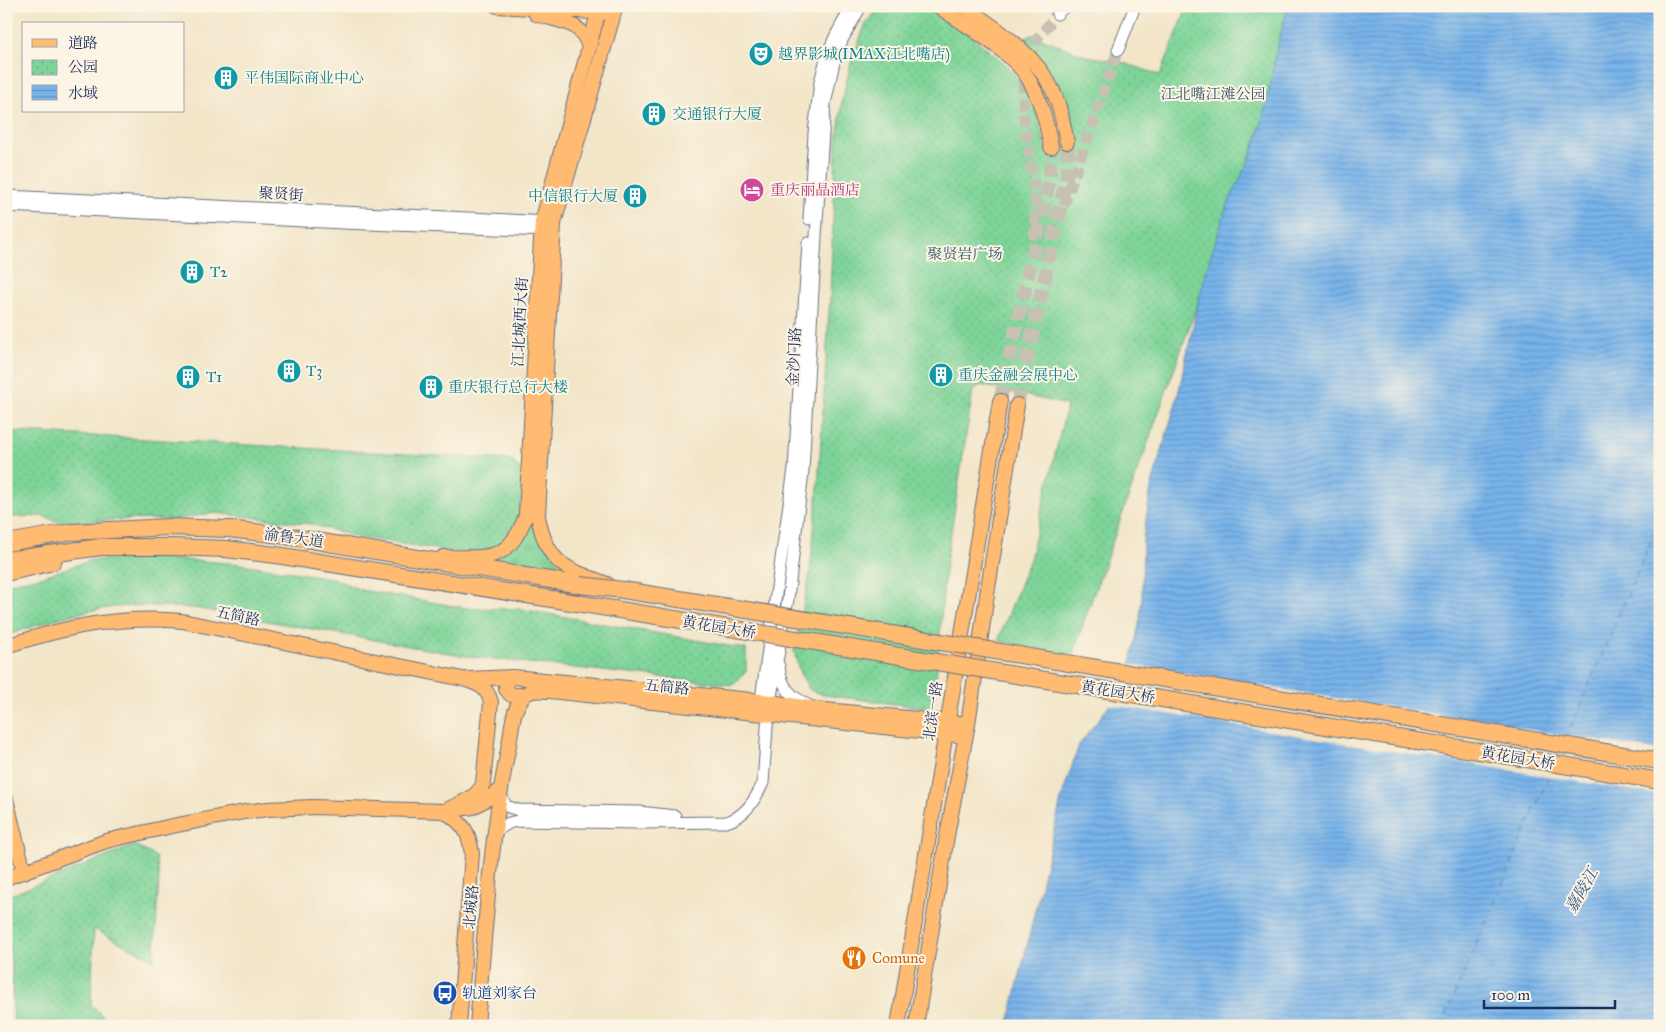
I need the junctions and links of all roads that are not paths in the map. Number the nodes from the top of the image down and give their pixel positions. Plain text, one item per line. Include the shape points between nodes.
1 (496, 6) edge
2 (852, 6) edge
3 (861, 6) edge
4 (938, 6) edge
5 (964, 6) edge
6 (1135, 6) edge
7 (516, 8) junction
8 (599, 9) edge
9 (615, 10) edge
10 (589, 48) junction
11 (1118, 50) tunnel mouth
12 (1067, 142) tunnel mouth
13 (1052, 147) tunnel mouth
14 (6, 196) edge
15 (6, 206) edge
16 (547, 227) junction
17 (1000, 401) tunnel mouth
18 (1017, 405) tunnel mouth
19 (71, 532) junction
20 (6, 533) edge
21 (6, 543) edge
22 (102, 547) junction
23 (417, 558) junction
24 (6, 560) edge
25 (6, 573) edge
26 (580, 580) junction
27 (577, 603) joint
28 (6, 646) edge
29 (778, 652) junction
30 (513, 677) junction
31 (463, 679) junction
32 (525, 695) junction
33 (765, 708) junction
34 (816, 709) junction
35 (947, 728) junction
36 (967, 730) junction
37 (1660, 761) edge
38 (1660, 781) edge
39 (500, 791) junction
40 (6, 799) edge
41 (444, 811) junction
42 (494, 832) junction
43 (24, 872) junction
44 (6, 878) edge
45 (6, 882) edge
46 (459, 1026) edge
47 (477, 1026) edge
48 (898, 1026) edge
49 (916, 1026) edge

1 - 7 main road
2 - 33 street, 金沙门路 via 834,37 820,82 814,133 794,468
3 - 29 street, 金沙门路 via 850,23 828,84 803,471 788,599
4 - 13 main road via 1011,58 1028,77
5 - 12 main road via 1013,41 1034,62 1051,86
6 - 11 street
7 - 8 main road
7 - 10 main road via 573,24 585,35
8 - 9 main road
8 - 10 main road, 江北城西大街
9 - 16 main road, 江北城西大街
10 - 16 main road, 江北城西大街
14 - 16 street, 聚贤街
15 - 16 street, 聚贤街 via 343,223
16 - 23 main road, 江北城西大街 via 526,515 522,527 509,544 492,556
16 - 26 main road, 江北城西大街 via 538,516 542,535 555,559
17 - 35 main road, 北滨一路
18 - 36 main road
19 - 20 highway
19 - 21 highway, 渝鲁大道
19 - 23 highway, 渝鲁大道 via 169,527 228,529
22 - 24 highway, 渝鲁大道
22 - 25 highway via 39,567
22 - 27 highway, 渝鲁大道 via 226,549
23 - 26 highway, 渝鲁大道
26 - 37 highway, 黄花园大桥, bridge via 623,590
27 - 38 highway, 黄花园大桥, bridge
28 - 31 main road, 五简路 via 75,627 130,619 158,619 182,621
29 - 33 street, 金沙门路
29 - 34 street via 780,678 785,687 798,700
30 - 31 main road, 五简路
30 - 32 main road via 508,680 506,690 511,695
30 - 33 main road, 五简路
31 - 41 main road, 五简路 via 480,685 491,702 483,784 471,798
32 - 33 main road, 五简路 via 532,690
32 - 39 main road via 516,709
33 - 34 main road, 五简路
33 - 35 main road, 五简路 via 926,731
33 - 39 street via 755,783 749,799 726,815 518,810 506,806
33 - 42 street via 763,783 753,801 735,819 710,823 639,824 517,821
34 - 35 main road, 五简路
35 - 36 main road, 五简路
35 - 48 main road, 北滨一路
36 - 49 main road
39 - 41 main road, 五简路 via 473,807
39 - 42 main road, 北城路
40 - 43 main road
41 - 43 main road, 五简路 via 268,808 106,842
41 - 46 main road, 北城路 via 467,831 472,854
42 - 47 main road, 北城路
43 - 44 main road, 五简路
43 - 45 main road, 五简路

